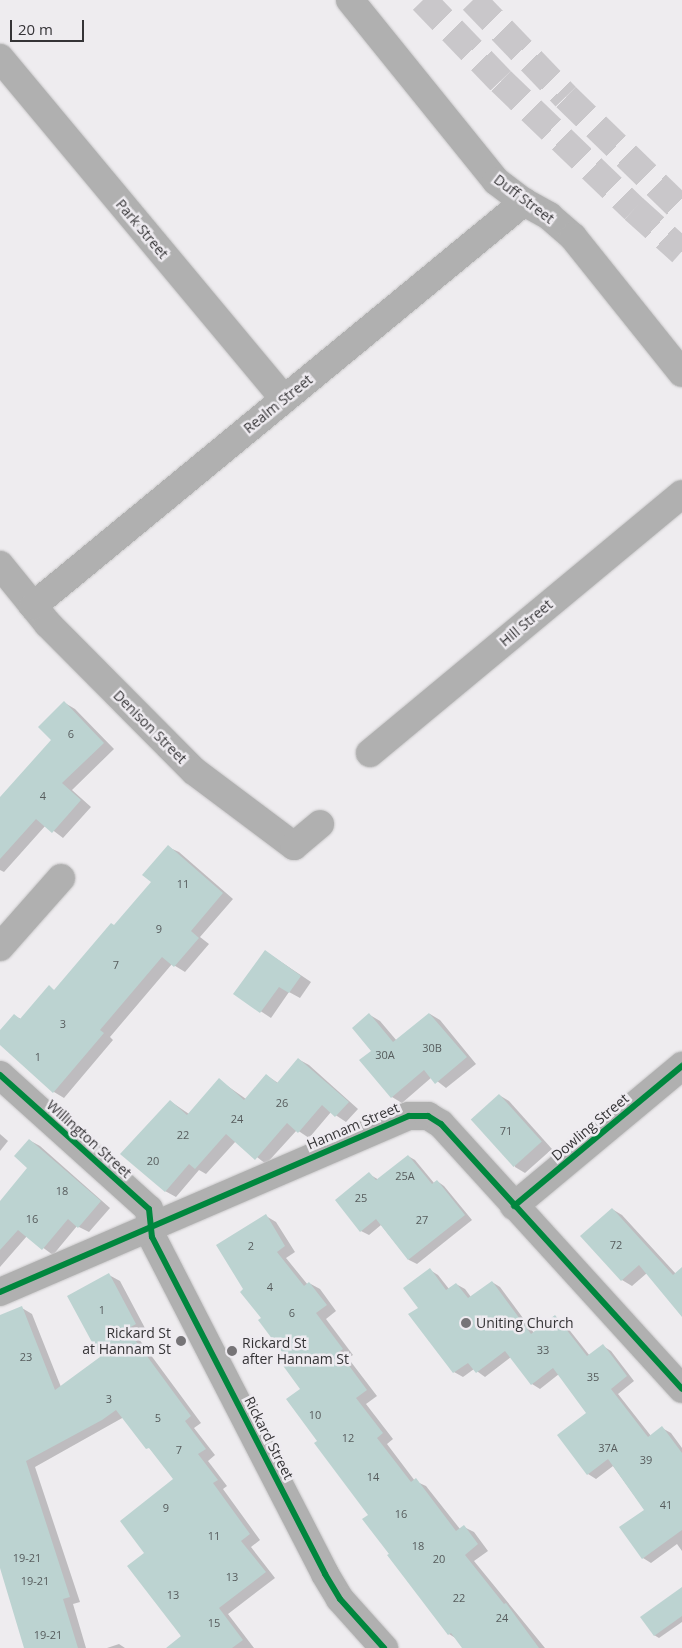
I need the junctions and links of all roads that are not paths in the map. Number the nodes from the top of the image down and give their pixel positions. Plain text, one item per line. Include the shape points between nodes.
1 (350, 0) edge
2 (0, 58) edge
3 (524, 202) junction
4 (682, 373) edge
5 (284, 399) junction
6 (682, 494) edge
7 (0, 565) edge
8 (33, 606) junction
9 (370, 753) dead end
10 (320, 824) dead end
11 (61, 878) dead end
12 (0, 947) edge
13 (682, 1066) edge
14 (0, 1075) edge
15 (514, 1206) junction
16 (150, 1227) junction
17 (0, 1292) edge
18 (682, 1389) edge
19 (384, 1648) edge

1 - 3 street, Duff Street via 496,181
2 - 5 street, Park Street
3 - 4 street, Duff Street via 549,216 573,238
3 - 5 street, Realm Street
5 - 8 street, Realm Street
6 - 9 street, Hill Street
7 - 8 street, Denison Street
8 - 10 street, Denison Street via 194,771 252,816 294,846
11 - 12 street
13 - 15 street, Dowling Street
14 - 16 street, Willington Street via 149,1210
15 - 16 street, Hannam Street via 440,1124 419,1114
15 - 18 street, Hannam Street
16 - 17 street, Hannam Street
16 - 19 street, Rickard Street via 152,1238 325,1574 340,1599

